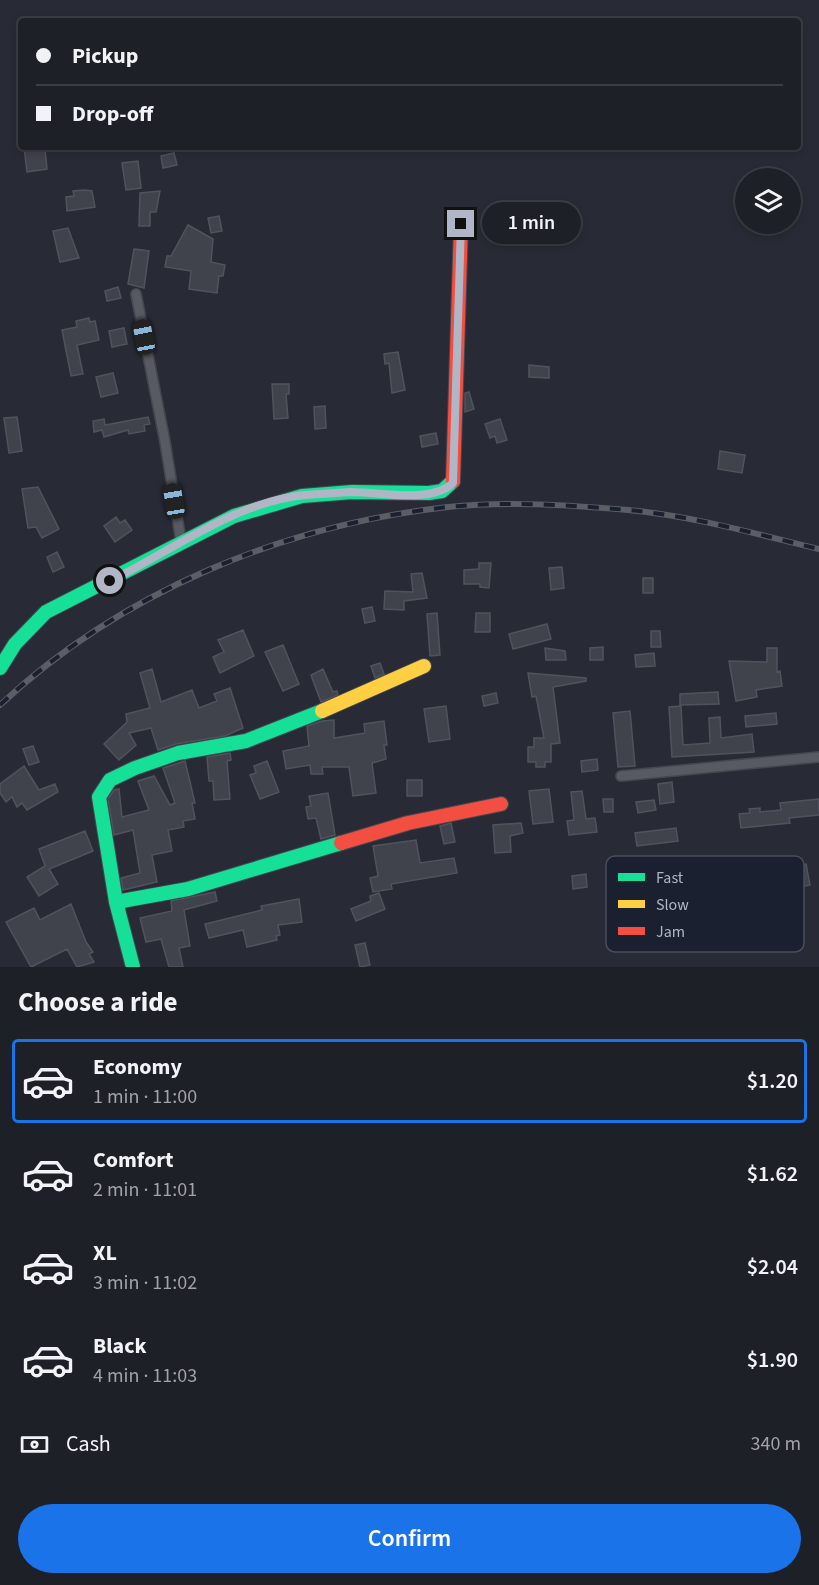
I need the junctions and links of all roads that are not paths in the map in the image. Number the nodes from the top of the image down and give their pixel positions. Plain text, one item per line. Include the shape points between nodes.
1 (461, 224) dead end
2 (136, 294) dead end
3 (181, 541) junction
4 (424, 666) dead end
5 (0, 668) edge
6 (819, 757) edge
7 (621, 776) dead end
8 (501, 804) dead end
9 (116, 902) junction
10 (133, 967) edge

1 - 3 street via 453,483 442,491 408,495 352,492 302,496 234,516
2 - 3 street
3 - 5 street via 46,612 15,644
4 - 9 street via 254,738 178,753 110,780 99,798
6 - 7 street
8 - 9 street via 408,822 188,889
9 - 10 street

